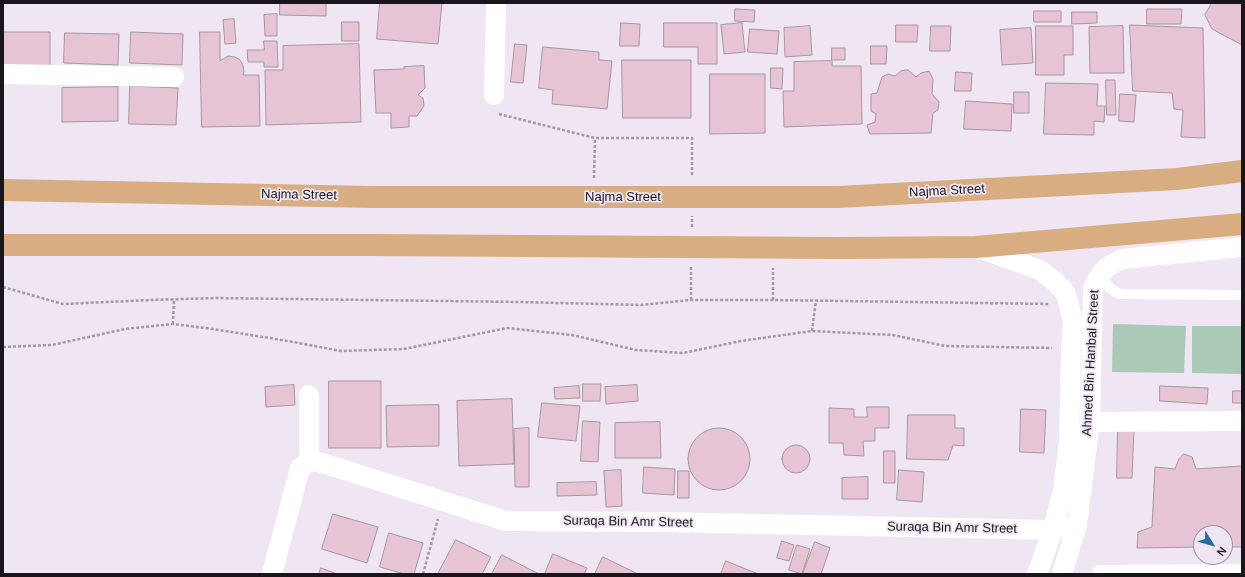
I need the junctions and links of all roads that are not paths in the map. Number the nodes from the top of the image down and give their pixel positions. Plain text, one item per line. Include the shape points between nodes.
1 (496, 3) edge
2 (3, 74) edge
3 (174, 77) dead end
4 (494, 95) road end
5 (1242, 171) edge
6 (3, 190) edge
7 (1242, 224) edge
8 (3, 245) edge
9 (976, 247) junction
10 (1242, 247) edge
11 (1102, 272) junction
12 (1242, 295) edge
13 (309, 396) dead end
14 (1090, 422) junction
15 (1239, 426) edge
16 (309, 462) junction
17 (1077, 525) junction
18 (1053, 530) junction
19 (1242, 569) edge
20 (1098, 570) dead end
21 (1178, 572) edge
22 (272, 574) edge
23 (1037, 574) edge
24 (1062, 574) edge

1 - 4 street
2 - 3 street
5 - 6 main road, Najma Street via 1177,179 838,197 373,197
7 - 9 main road
8 - 9 main road
9 - 18 street, Ahmed Bin Hanbal Street via 1040,270 1065,292 1070,304 1073,324 1069,441 1063,490
10 - 11 street, Ahmed Bin Hanbal Street via 1122,259 1109,265
11 - 12 lane via 1109,288 1120,294
11 - 14 street, Ahmed Bin Hanbal Street via 1093,288
13 - 16 street
14 - 15 street
14 - 17 street, Ahmed Bin Hanbal Street
16 - 18 street, Suraqa Bin Amr Street via 319,462 506,521
16 - 22 street via 300,468
17 - 18 street, Suraqa Bin Amr Street
17 - 24 street, Ahmed Bin Hanbal Street
18 - 23 street, Ahmed Bin Hanbal Street
19 - 21 lane
20 - 21 lane

